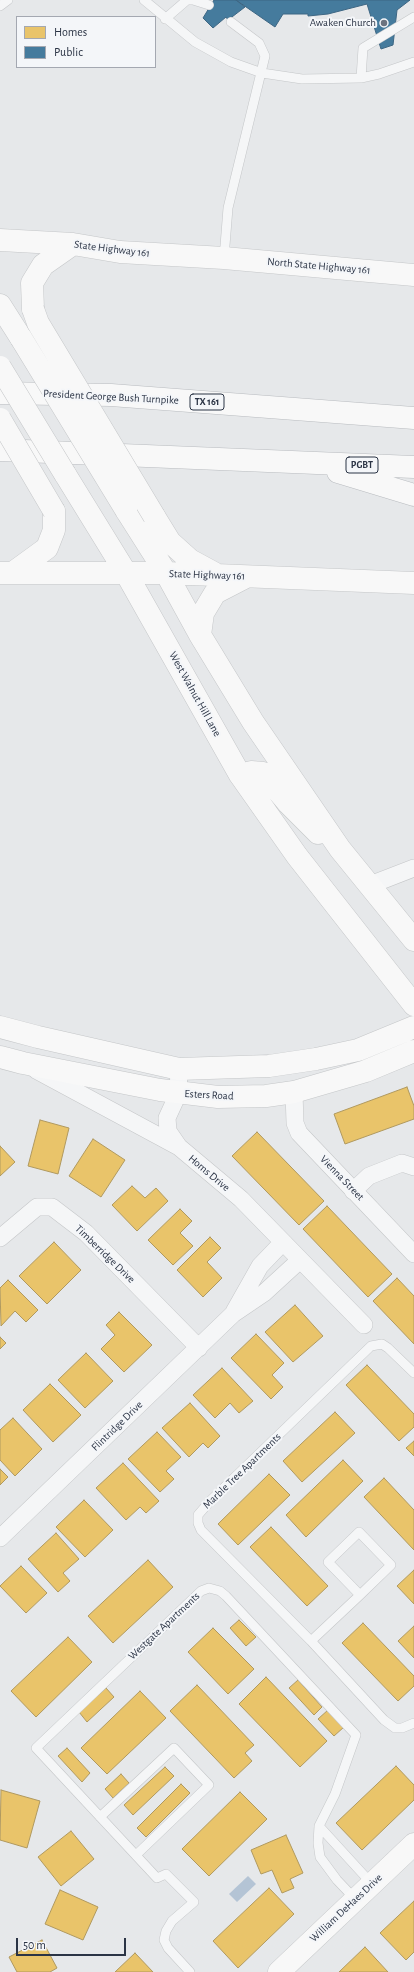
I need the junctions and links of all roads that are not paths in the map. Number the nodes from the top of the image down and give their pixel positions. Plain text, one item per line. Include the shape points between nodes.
1 (8, 0) edge
2 (144, 0) edge
3 (192, 0) edge
4 (209, 5) dead end
5 (0, 6) edge
6 (414, 17) edge
7 (165, 19) junction
8 (231, 22) dead end
9 (414, 62) edge
10 (262, 73) junction
11 (361, 78) junction
12 (0, 240) edge
13 (73, 244) junction
14 (224, 258) junction
15 (414, 275) edge
16 (1, 306) edge
17 (0, 367) edge
18 (0, 392) edge
19 (414, 418) edge
20 (0, 419) edge
21 (0, 450) edge
22 (310, 463) junction
23 (414, 467) edge
24 (414, 495) edge
25 (7, 572) edge
26 (126, 573) junction
27 (166, 573) junction
28 (219, 575) junction
29 (247, 576) junction
30 (414, 583) edge
31 (200, 635) junction
32 (240, 775) junction
33 (340, 849) junction
34 (414, 868) edge
35 (370, 885) junction
36 (414, 940) edge
37 (414, 1005) edge
38 (0, 1026) edge
39 (414, 1027) edge
40 (414, 1051) edge
41 (0, 1057) edge
42 (23, 1063) junction
43 (414, 1063) edge
44 (179, 1069) junction
45 (337, 1080) junction
46 (294, 1092) junction
47 (178, 1094) junction
48 (179, 1147) junction
49 (414, 1167) edge
50 (354, 1191) junction
51 (0, 1238) edge
52 (284, 1242) junction
53 (414, 1254) edge
54 (300, 1260) junction
55 (233, 1314) junction
56 (364, 1325) dead end
57 (199, 1348) junction
58 (414, 1374) edge
59 (0, 1538) edge
60 (360, 1595) junction
61 (311, 1641) junction
62 (414, 1723) edge
63 (100, 1817) junction
64 (319, 1826) junction
65 (414, 1844) edge
66 (136, 1855) junction
67 (372, 1884) junction
68 (355, 1899) junction
69 (190, 1972) edge
70 (279, 1972) edge

1 - 5 lane
2 - 7 lane
3 - 4 lane
3 - 7 lane via 187,0
6 - 11 lane via 363,48
7 - 10 lane via 195,42 232,62
8 - 10 lane via 259,43 265,56
9 - 11 lane
10 - 11 lane via 302,79
10 - 14 lane via 228,208
12 - 13 main road, State Highway 161
13 - 14 main road, State Highway 161 via 120,252
13 - 28 main road, bridge via 43,265 32,282 33,309 38,323 170,542 190,560
14 - 15 main road, North State Highway 161
16 - 27 main road, bridge
17 - 26 main road, West Walnut Hill Lane, bridge
18 - 19 main road, President George Bush Turnpike / TX 161 via 111,395
20 - 25 main road, bridge via 54,511 54,530 47,548
21 - 22 main road
22 - 23 main road, PGBT
22 - 24 main road
25 - 26 main road, State Highway 161
26 - 27 main road, State Highway 161
26 - 32 main road, West Walnut Hill Lane
27 - 28 main road, State Highway 161
27 - 31 main road
28 - 29 main road, State Highway 161
29 - 30 main road, State Highway 161
29 - 31 main road via 216,593 203,613
31 - 33 main road via 253,722
32 - 33 main road via 251,772 263,773 314,830
32 - 37 main road, West Walnut Hill Lane via 297,856
33 - 35 main road
34 - 35 street
35 - 36 main road
38 - 44 main road
39 - 44 main road via 358,1050 316,1059 269,1066
40 - 45 main road, Esters Road
41 - 42 main road, Esters Road
42 - 47 main road, Esters Road
42 - 48 street, Homs Drive
43 - 45 main road via 371,1075
44 - 47 street
45 - 46 main road, Esters Road
46 - 47 main road, Esters Road via 225,1097
46 - 50 street, Vienna Street via 295,1123 299,1134
47 - 48 street via 167,1118 168,1131
48 - 52 street, Homs Drive via 240,1199
49 - 50 street via 402,1163 369,1176
50 - 53 street, Vienna Street
51 - 57 street, Timberridge Drive via 37,1207 52,1207 86,1233
52 - 54 street, Homs Drive
52 - 55 street, Flintridge Drive via 260,1266
54 - 55 street, Flintridge Drive via 264,1293
54 - 56 street, Homs Drive
55 - 57 street, Flintridge Drive
57 - 59 street, Flintridge Drive
58 - 61 lane, Marble Tree Apartments via 382,1344 371,1346 198,1515 201,1530
60 - 60 lane via 391,1565 359,1532 328,1562
60 - 61 lane
61 - 62 lane, Marble Tree Apartments via 390,1725 402,1728
63 - 64 lane, Westgate Apartments via 36,1748 201,1591 209,1588 226,1596 356,1735 335,1794
63 - 66 lane, Westgate Apartments
63 - 66 lane via 174,1748 209,1785
64 - 67 lane
64 - 68 lane, Westgate Apartments via 320,1857
65 - 67 main road, William DeHaes Drive
66 - 69 lane, Westgate Apartments via 157,1878 166,1874 194,1902 172,1921 164,1940
67 - 68 main road, William DeHaes Drive
68 - 70 main road, William DeHaes Drive

